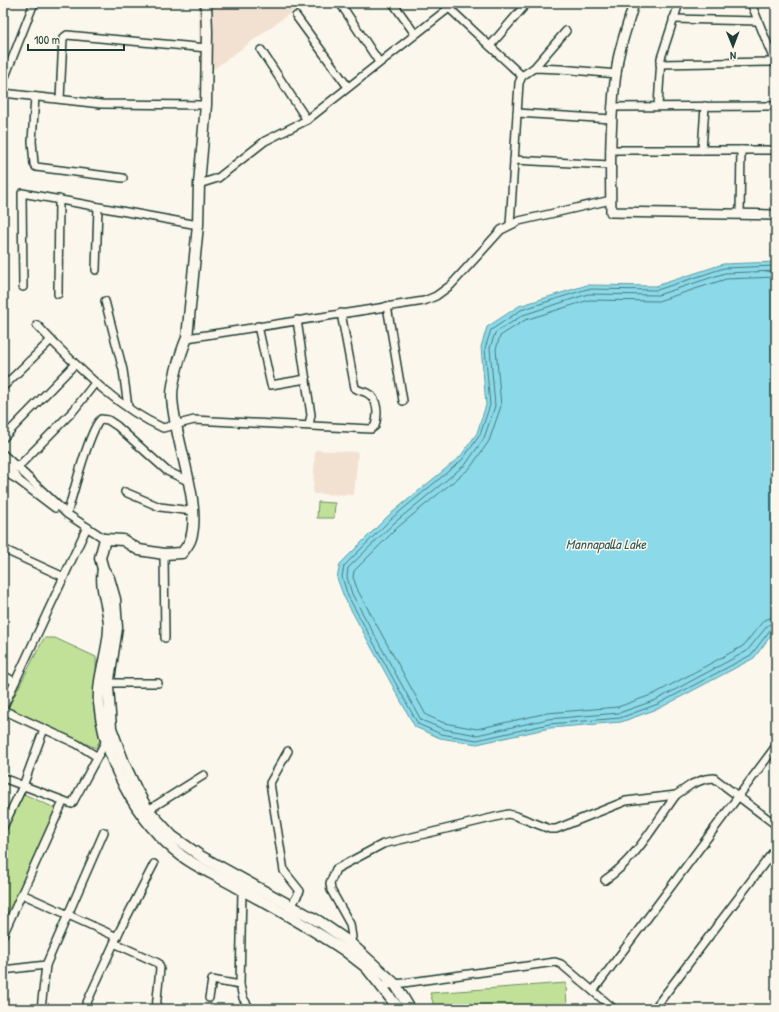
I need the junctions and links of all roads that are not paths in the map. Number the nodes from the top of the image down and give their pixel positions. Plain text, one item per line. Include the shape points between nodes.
1 (34, 3) edge
2 (206, 3) edge
3 (340, 3) edge
4 (393, 3) edge
5 (457, 3) edge
6 (527, 3) edge
7 (634, 3) edge
8 (679, 3) edge
9 (751, 3) edge
10 (447, 6) edge
11 (296, 16) dead end
12 (674, 19) junction
13 (758, 21) junction
14 (566, 31) dead end
15 (415, 34) junction
16 (490, 46) junction
17 (207, 48) junction
18 (261, 50) dead end
19 (379, 62) junction
20 (775, 63) edge
21 (660, 64) junction
22 (534, 68) junction
23 (616, 74) junction
24 (522, 76) junction
25 (3, 82) edge
26 (348, 87) junction
27 (3, 93) edge
28 (35, 97) junction
29 (60, 99) junction
30 (206, 105) junction
31 (658, 106) junction
32 (705, 106) junction
33 (776, 106) edge
34 (612, 107) junction
35 (517, 112) junction
36 (307, 120) junction
37 (612, 120) junction
38 (610, 150) junction
39 (702, 150) junction
40 (742, 150) junction
41 (776, 150) edge
42 (514, 160) junction
43 (610, 165) junction
44 (124, 178) dead end
45 (199, 184) junction
46 (59, 199) junction
47 (610, 200) junction
48 (98, 207) junction
49 (740, 214) junction
50 (776, 215) edge
51 (198, 225) junction
52 (510, 225) junction
53 (96, 270) dead end
54 (22, 288) dead end
55 (58, 294) dead end
56 (105, 301) dead end
57 (387, 306) junction
58 (341, 313) junction
59 (297, 320) junction
60 (37, 324) dead end
61 (258, 326) junction
62 (187, 338) junction
63 (51, 340) junction
64 (75, 364) junction
65 (306, 379) junction
66 (95, 383) junction
67 (3, 387) edge
68 (403, 401) dead end
69 (128, 407) junction
70 (176, 424) junction
71 (309, 425) junction
72 (3, 438) edge
73 (3, 454) edge
74 (3, 460) edge
75 (18, 467) junction
76 (3, 473) edge
77 (18, 480) junction
78 (188, 481) junction
79 (125, 492) dead end
80 (192, 511) junction
81 (67, 514) junction
82 (86, 530) junction
83 (105, 540) junction
84 (3, 549) edge
85 (164, 554) junction
86 (103, 569) junction
87 (64, 577) junction
88 (166, 638) dead end
89 (3, 676) edge
90 (15, 682) junction
91 (108, 683) junction
92 (158, 683) dead end
93 (3, 709) edge
94 (44, 729) junction
95 (107, 739) junction
96 (776, 746) edge
97 (288, 751) dead end
98 (96, 756) junction
99 (204, 774) dead end
100 (3, 778) edge
101 (24, 786) junction
102 (676, 795) junction
103 (738, 796) junction
104 (63, 802) junction
105 (145, 812) junction
106 (776, 825) edge
107 (3, 827) edge
108 (104, 832) dead end
109 (776, 848) edge
110 (154, 864) dead end
111 (605, 880) dead end
112 (242, 890) junction
113 (22, 894) junction
114 (288, 911) junction
115 (68, 914) junction
116 (3, 935) edge
117 (116, 940) junction
118 (347, 946) junction
119 (46, 965) junction
120 (3, 970) edge
121 (395, 984) junction
122 (240, 985) junction
123 (382, 986) junction
124 (593, 991) junction
125 (209, 998) dead end
126 (41, 1009) edge
127 (84, 1009) edge
128 (156, 1009) edge
129 (250, 1009) edge
130 (399, 1009) edge
131 (410, 1009) edge
132 (614, 1009) edge
133 (654, 1009) edge

1 - 25 street
2 - 17 main road
3 - 19 street
4 - 15 street
5 - 10 street
6 - 16 street
7 - 23 street
8 - 12 street
9 - 13 street
10 - 15 street
10 - 16 street
11 - 26 street
12 - 13 street
12 - 21 street
13 - 20 street
14 - 22 street
15 - 19 street
16 - 24 street
17 - 29 street via 67,35 63,38
17 - 30 main road
18 - 36 street
19 - 26 street
20 - 21 street
21 - 31 street
22 - 23 street
22 - 24 street
23 - 34 street
24 - 35 street via 519,83
26 - 36 street
27 - 28 street
28 - 29 street
28 - 44 street via 32,140 36,167
29 - 30 street via 129,106
30 - 45 main road
31 - 32 street
31 - 34 street
32 - 33 street
32 - 39 street
34 - 37 street
35 - 37 street
35 - 42 street
36 - 45 street via 265,141 218,178
37 - 38 street
38 - 39 street
38 - 43 street
39 - 40 street
40 - 41 street
40 - 49 street
42 - 43 street
42 - 52 street
43 - 47 street
45 - 51 main road
46 - 48 street
46 - 54 street via 22,193
46 - 55 street
47 - 49 street via 611,212
47 - 52 street
48 - 51 street
48 - 53 street
49 - 50 street
51 - 62 main road
52 - 57 street via 501,230 452,285 436,296 424,301
56 - 69 street via 123,370
57 - 58 street
57 - 68 street
58 - 59 street
58 - 71 street via 355,388 368,393 374,399 378,414 375,426 370,429
59 - 61 street
59 - 65 street
60 - 63 street
61 - 62 street
61 - 65 street via 271,385
62 - 70 main road via 172,395
63 - 64 street
63 - 67 street
64 - 66 street
64 - 72 street
65 - 71 street via 311,415
66 - 69 street
66 - 75 street via 74,410
69 - 70 street via 162,428
70 - 71 street via 194,420
70 - 78 main road
73 - 75 street
74 - 77 street
75 - 81 street
76 - 77 street
77 - 82 street
78 - 80 main road
78 - 81 street via 167,471 117,426 101,419 96,423 91,435
79 - 80 street via 160,508
80 - 85 main road via 191,538 182,553
81 - 82 street
82 - 83 street
82 - 87 street
83 - 85 main road via 122,540 139,550
83 - 86 main road via 100,558
84 - 87 street
85 - 88 street
86 - 91 main road via 109,578 115,599 117,628
86 - 95 main road via 101,579 109,628 99,690
87 - 90 street
89 - 90 street
90 - 93 street
91 - 92 street
91 - 105 main road via 111,728
93 - 94 street
94 - 98 street
94 - 101 street
95 - 98 street
95 - 105 main road via 127,792
96 - 103 street
97 - 114 street via 270,783 284,871 300,891
98 - 104 street via 72,804
99 - 105 street
100 - 101 street
101 - 104 street
101 - 107 street
102 - 103 street via 692,784 714,778
102 - 111 street via 617,872
102 - 118 street via 626,801 556,829 508,814 383,844 336,869 330,883 331,890 350,924 352,937
103 - 106 street
103 - 124 street
104 - 113 street
105 - 112 main road via 157,834 183,857
105 - 114 main road via 172,836 202,857
108 - 115 street
109 - 133 street
110 - 117 street
112 - 114 main road
112 - 122 street
113 - 115 street
113 - 116 street
114 - 118 main road
115 - 117 street
115 - 119 street
117 - 127 street
117 - 128 street via 158,963 160,968
118 - 121 main road
118 - 123 main road
119 - 120 street
119 - 126 street
121 - 123 street
121 - 124 street via 549,962 561,964
121 - 131 main road
122 - 125 street via 212,980
122 - 129 street via 243,998
123 - 130 main road
124 - 132 street

